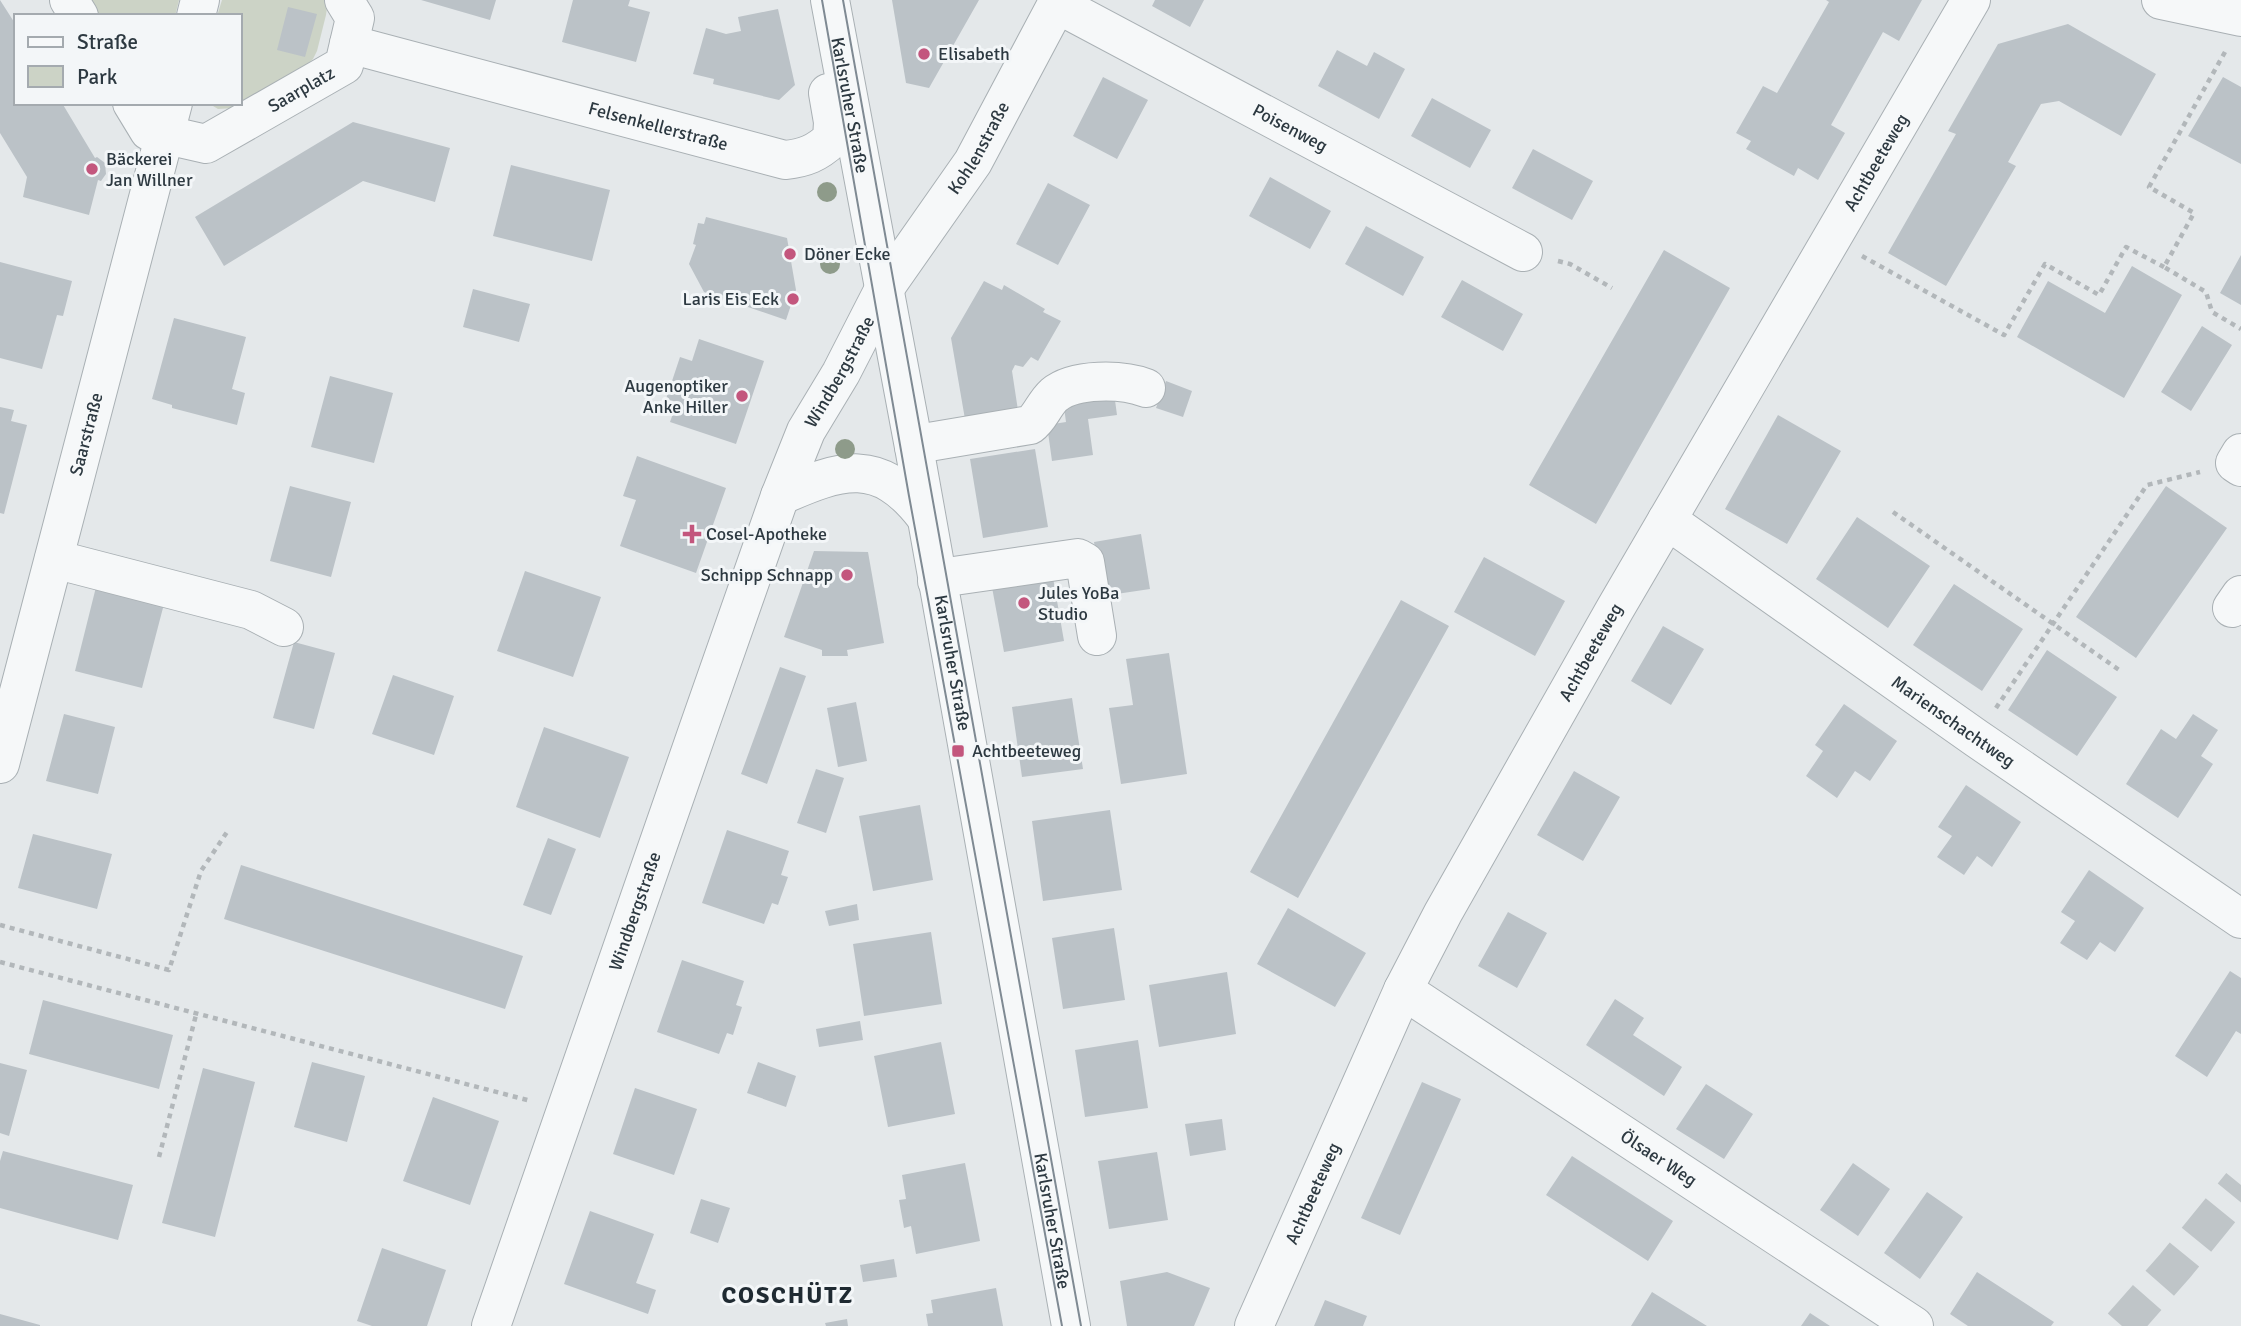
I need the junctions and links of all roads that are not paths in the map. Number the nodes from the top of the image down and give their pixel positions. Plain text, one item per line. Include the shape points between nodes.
1 (345, 0) edge
2 (1970, 0) edge
3 (2161, 0) edge
4 (1058, 2) edge
5 (830, 3) edge
6 (2234, 32) edge
7 (349, 44) junction
8 (133, 105) edge
9 (169, 119) edge
10 (1523, 251) road end
11 (884, 289) junction
12 (1146, 388) dead end
13 (914, 447) junction
14 (780, 496) junction
15 (925, 516) junction
16 (1667, 520) junction
17 (54, 559) junction
18 (937, 581) junction
19 (284, 627) dead end
20 (1097, 636) dead end
21 (0, 764) edge
22 (2241, 919) edge
23 (1403, 990) junction
24 (491, 1326) edge
25 (1071, 1326) edge
26 (1254, 1326) edge
27 (1914, 1326) edge

1 - 7 street, Saarplatz via 355,18
2 - 16 street, Achtbeeteweg
3 - 6 street
4 - 10 street, Poisenweg
4 - 11 street, Kohlenstraße via 973,162
5 - 7 street, Felsenkellerstraße via 822,59 832,139 818,152 785,160
5 - 11 street, Karlsruher Straße
7 - 9 street, Saarplatz via 344,65 206,144
8 - 9 street, Saarplatz via 149,131
9 - 17 street, Saarstraße
11 - 13 street, Karlsruher Straße
11 - 14 street, Windbergstraße via 806,430
12 - 13 street via 1121,381 1068,386 1049,400 1030,425
13 - 15 street, Karlsruher Straße
14 - 15 street via 815,480 862,473 887,479
14 - 24 street, Windbergstraße
15 - 18 street, Karlsruher Straße
16 - 22 street, Marienschachtweg
16 - 23 street, Achtbeeteweg
17 - 19 street via 251,610
17 - 21 street, Saarstraße
18 - 20 street via 1078,558 1085,562
18 - 25 street, Karlsruher Straße
23 - 26 street, Achtbeeteweg
23 - 27 street, Ölsaer Weg

